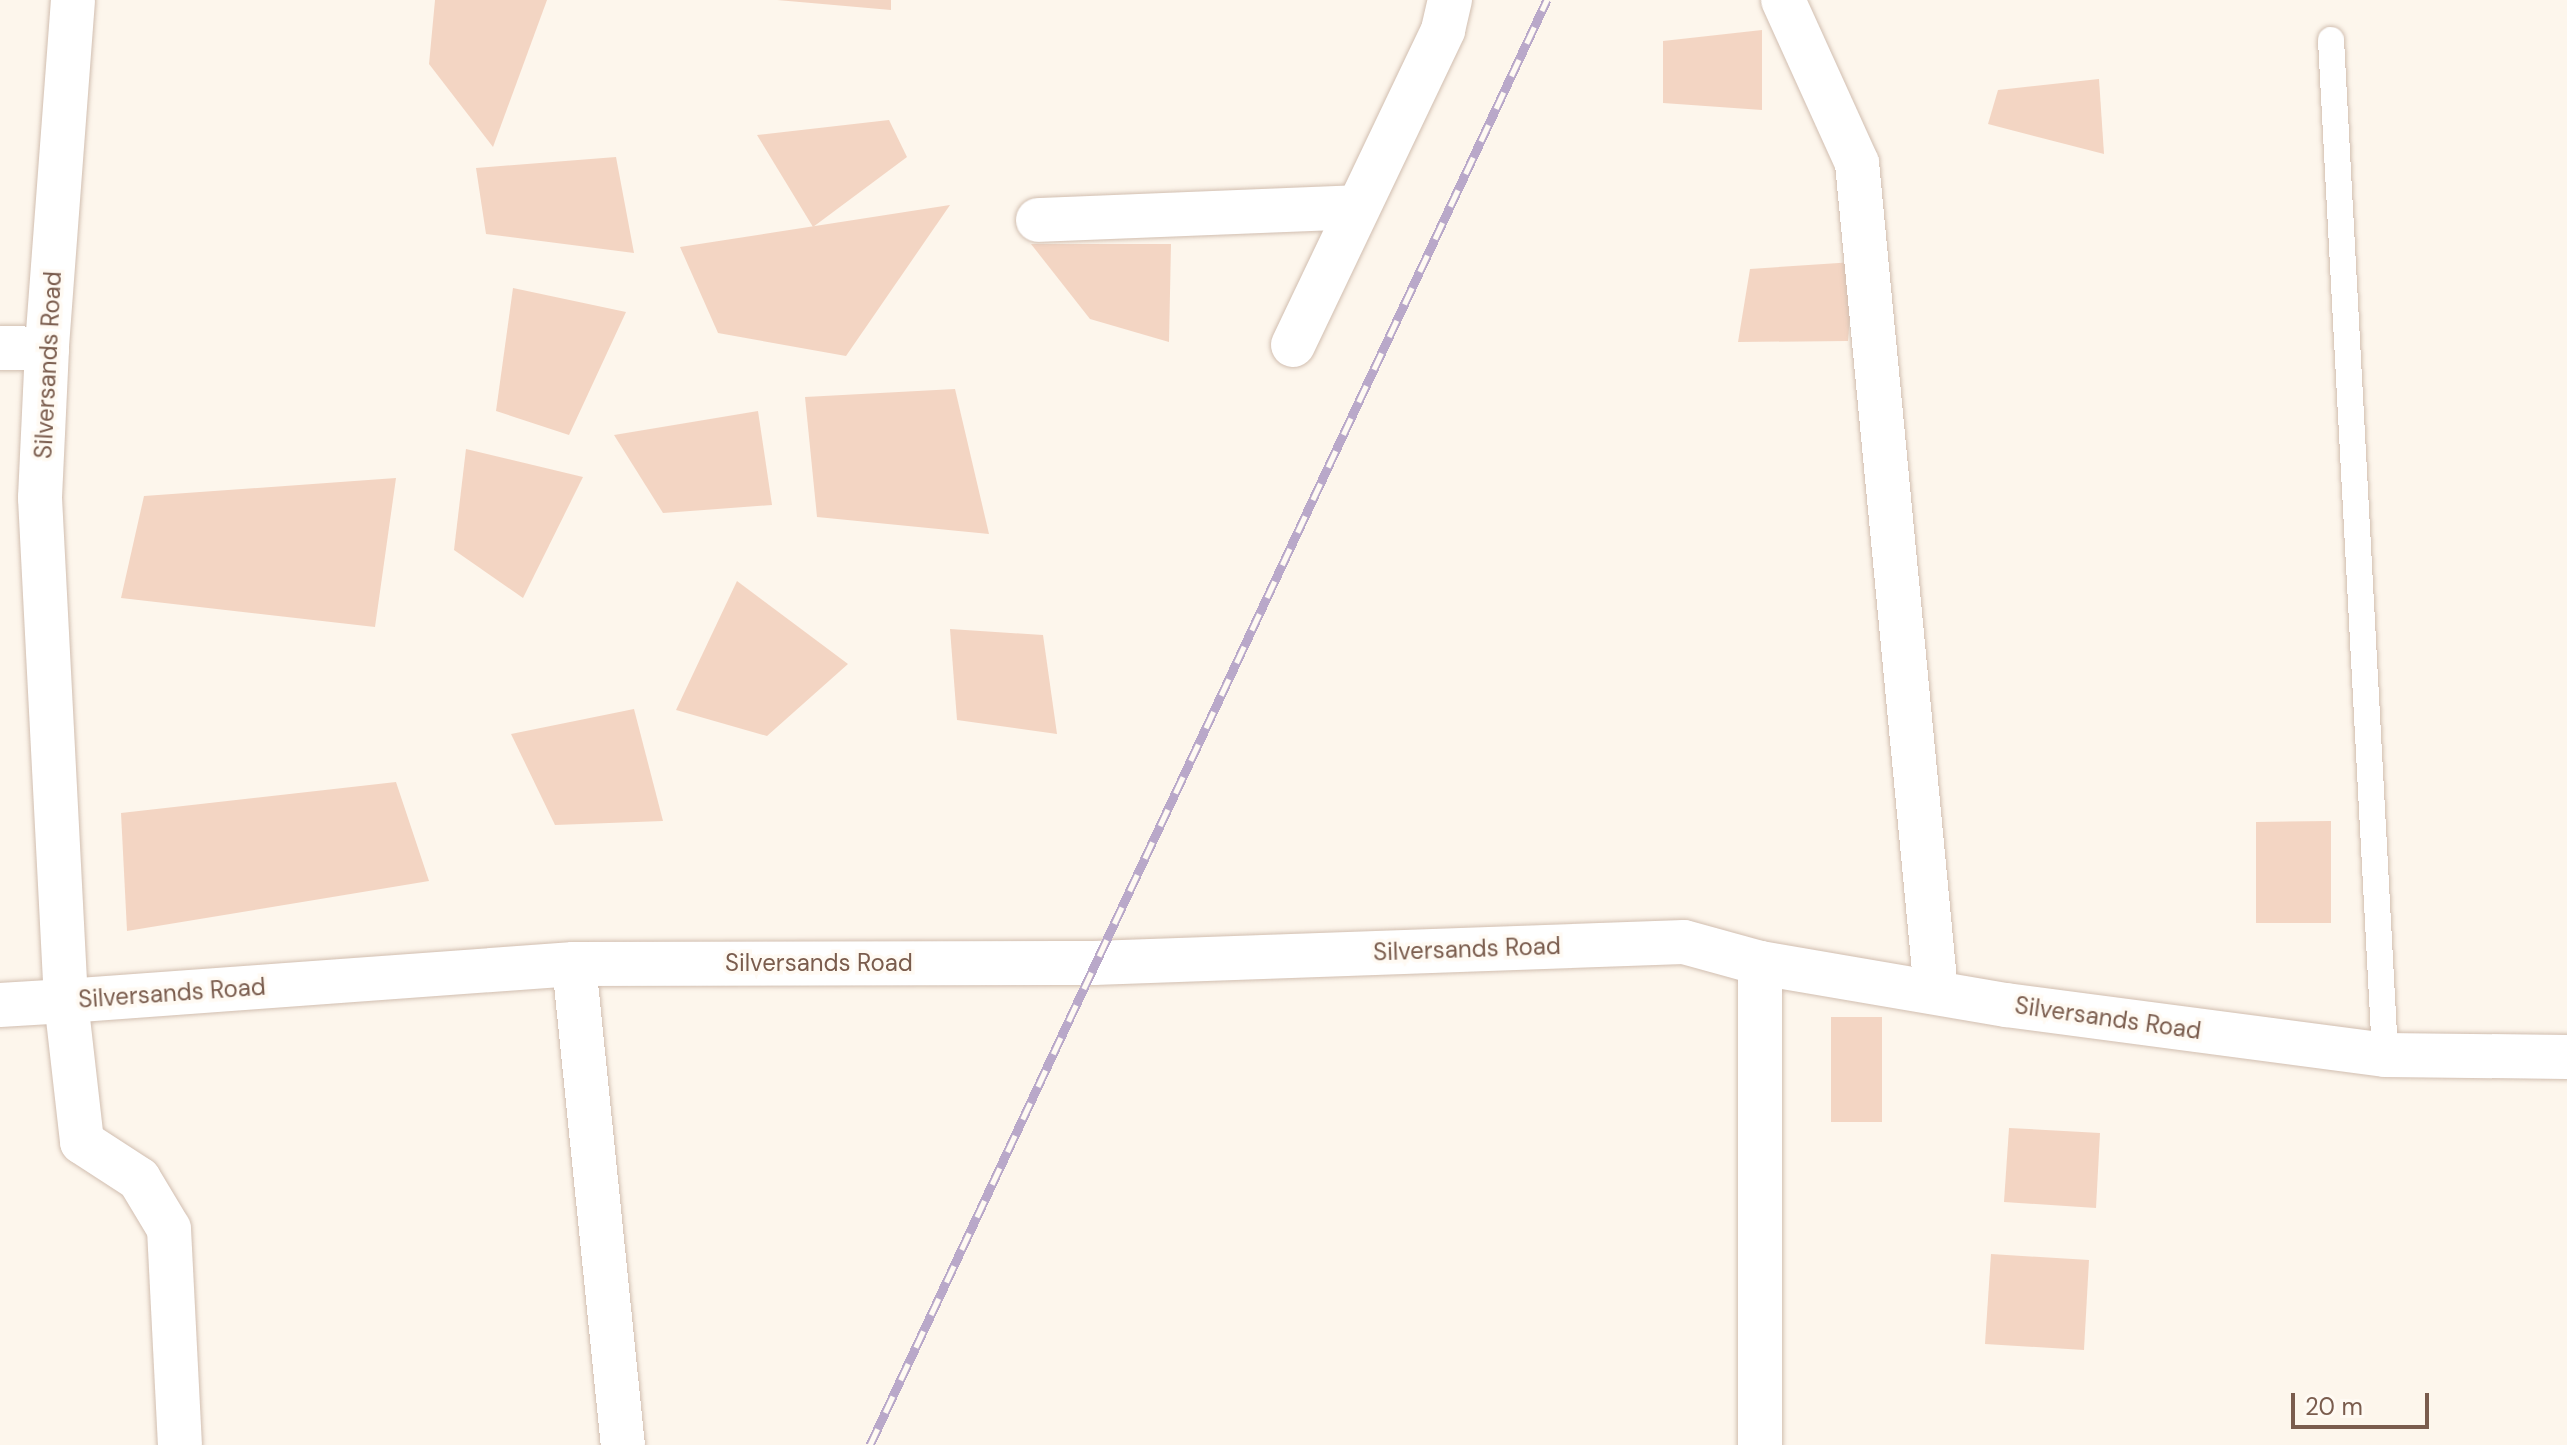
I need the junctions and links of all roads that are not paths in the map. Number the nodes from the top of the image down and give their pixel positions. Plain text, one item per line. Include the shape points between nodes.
1 (73, 0) edge
2 (1450, 0) edge
3 (1783, 0) edge
4 (2331, 40) dead end
5 (1358, 207) junction
6 (1038, 220) dead end
7 (1293, 345) dead end
8 (0, 348) edge
9 (47, 349) junction
10 (1760, 963) junction
11 (574, 964) junction
12 (1936, 991) junction
13 (66, 1001) junction
14 (0, 1005) edge
15 (2385, 1055) junction
16 (2567, 1057) edge
17 (180, 1445) edge
18 (623, 1445) edge
19 (1760, 1445) edge

1 - 9 street, Silversands Road
2 - 5 street via 1443,30
3 - 12 street via 1857,163
4 - 15 lane
5 - 6 street
5 - 7 street
8 - 9 street
9 - 13 street, Silversands Road via 40,498
10 - 11 street, Silversands Road via 1684,942 1094,963
10 - 12 street, Silversands Road
10 - 19 street
11 - 13 street, Silversands Road
11 - 18 street
12 - 15 street, Silversands Road
13 - 14 street
13 - 17 street via 82,1142 139,1179 169,1229
15 - 16 street, Silversands Road

